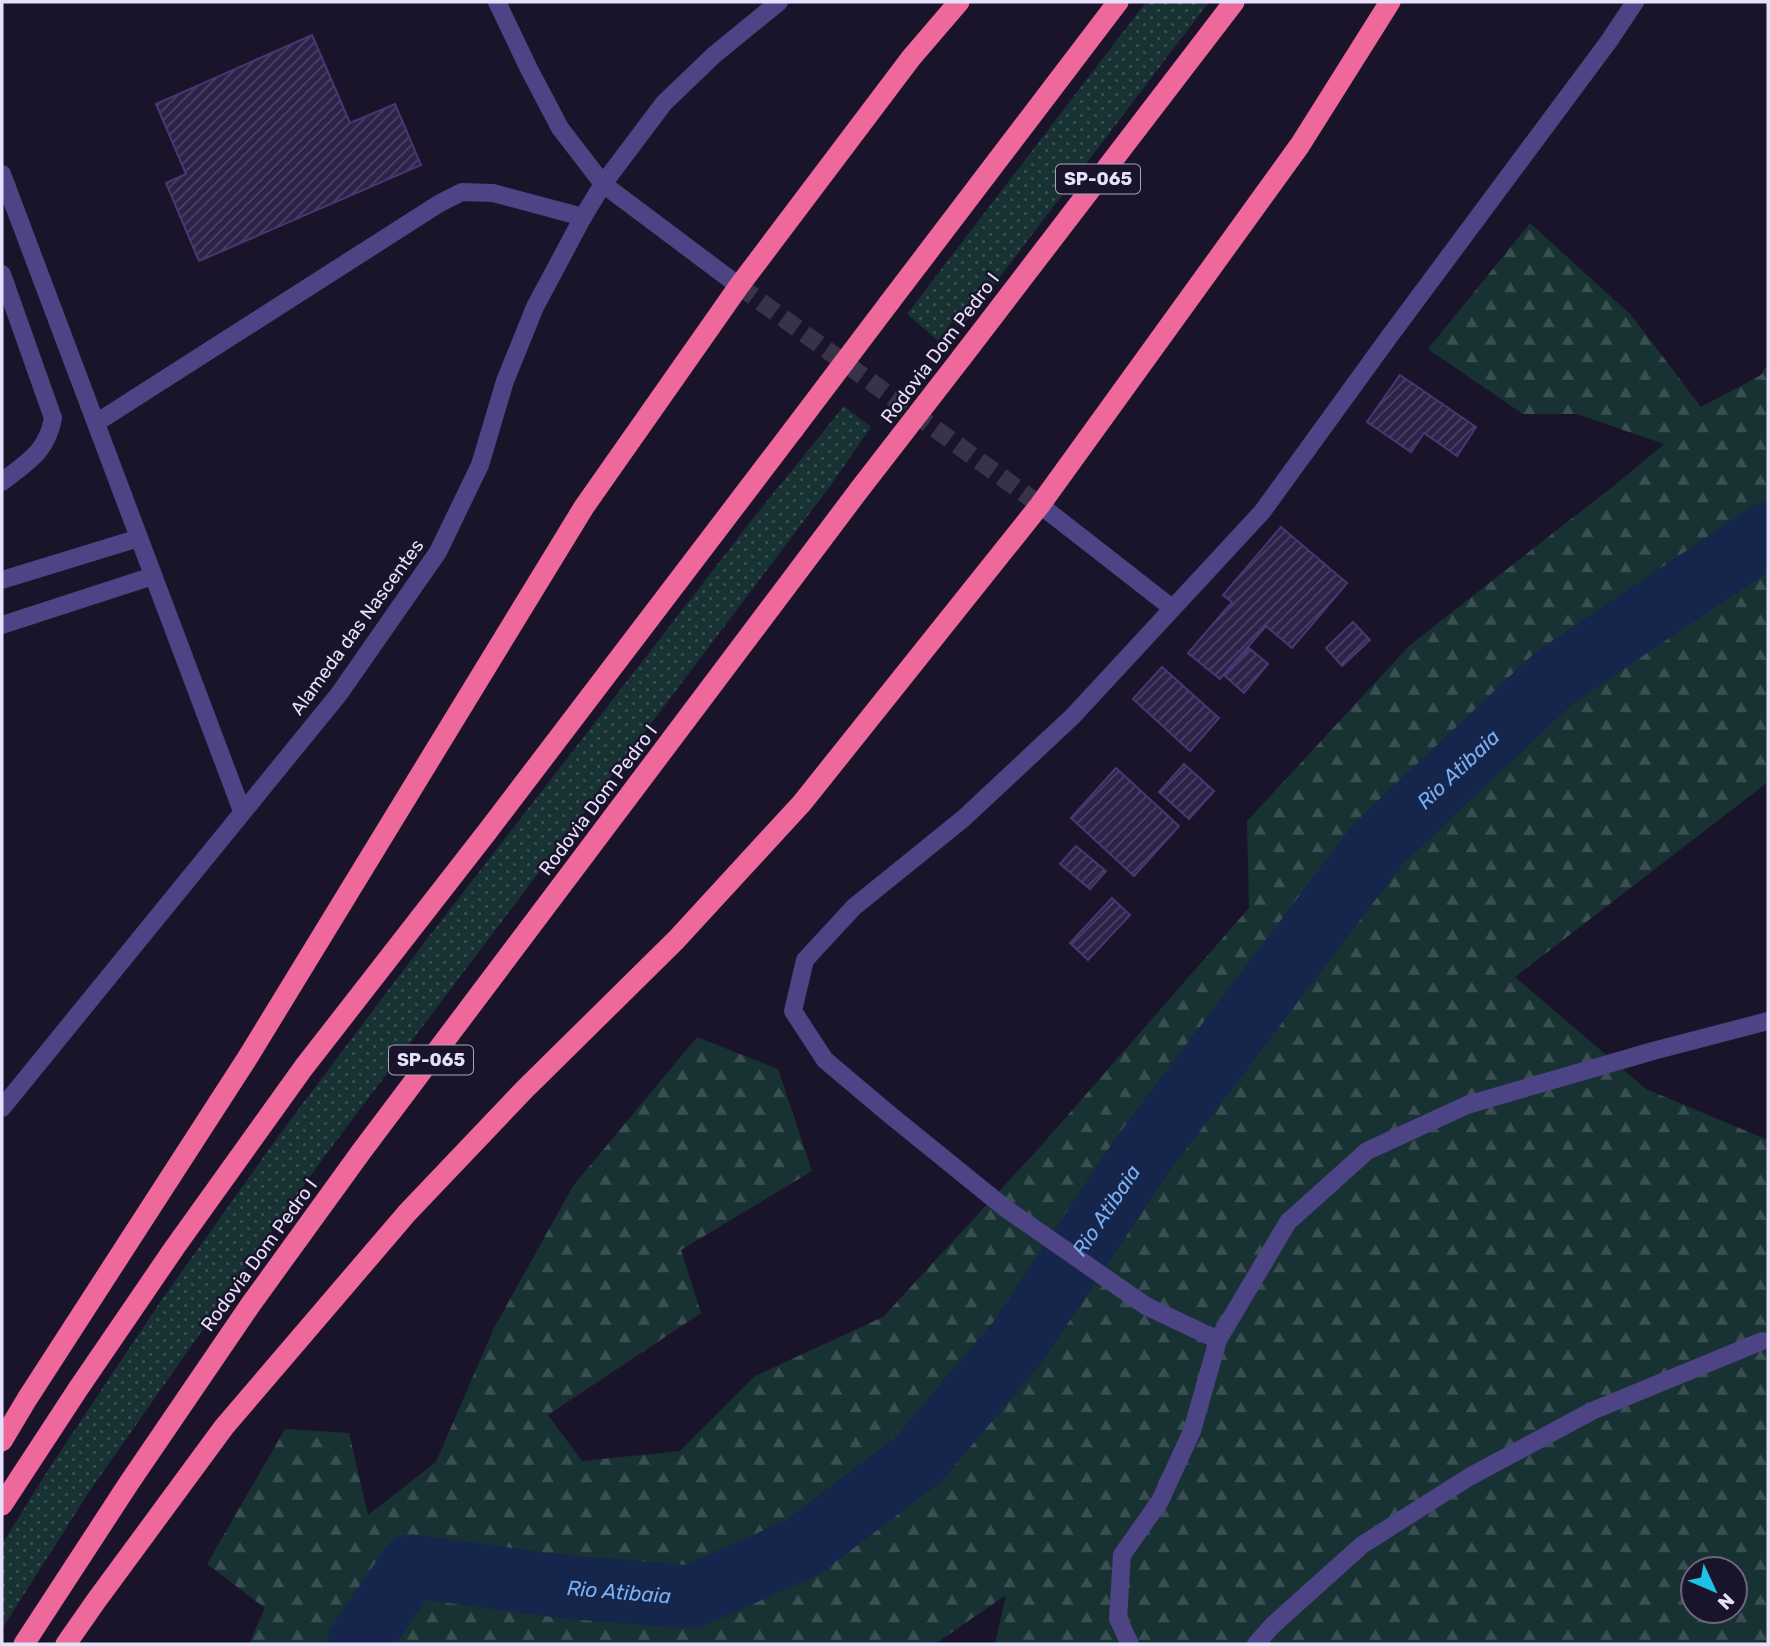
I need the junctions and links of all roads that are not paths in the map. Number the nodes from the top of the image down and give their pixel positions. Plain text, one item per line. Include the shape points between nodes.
1 (497, 2) edge
2 (779, 2) edge
3 (959, 2) edge
4 (1118, 2) edge
5 (1234, 2) edge
6 (1390, 2) edge
7 (1635, 2) edge
8 (2, 174) edge
9 (603, 184) junction
10 (583, 217) junction
11 (2, 274) edge
12 (739, 286) junction
13 (96, 424) junction
14 (2, 482) edge
15 (1040, 506) junction
16 (139, 538) junction
17 (153, 576) junction
18 (2, 580) edge
19 (1172, 608) junction
20 (2, 625) edge
21 (242, 811) junction
22 (1768, 1021) edge
23 (2, 1108) edge
24 (1218, 1340) junction
25 (1762, 1341) dead end
26 (2, 1441) edge
27 (2, 1505) edge
28 (24, 1644) edge
29 (66, 1644) edge
30 (1129, 1644) edge
31 (1256, 1644) edge

1 - 9 street via 561,128
2 - 9 street, Alameda das Nascentes via 664,103
3 - 12 highway via 911,58
4 - 27 highway, bridge via 304,1067
5 - 28 highway, Rodovia Dom Pedro I / SP-065, bridge via 859,490 361,1152 251,1304
6 - 15 highway via 1300,145
7 - 19 street via 1262,512
8 - 13 street
9 - 10 street, Alameda das Nascentes
9 - 12 street
10 - 13 street via 493,193 462,192
10 - 21 street, Alameda das Nascentes via 535,307 505,381 480,465 438,552 339,695
11 - 14 street via 52,418 44,446
12 - 26 highway via 584,507 248,1057
13 - 16 street
15 - 19 street
15 - 29 highway via 802,803 677,940 407,1213 224,1427
16 - 17 street
16 - 18 street
17 - 20 street
17 - 21 street
19 - 24 street via 1073,716 964,818 854,907 805,960 793,1011 825,1060 1005,1208 1146,1307
21 - 23 street, Alameda das Nascentes
22 - 24 street via 1467,1105 1367,1151 1288,1222
24 - 30 street via 1192,1431 1160,1501 1122,1555 1118,1619
25 - 31 street via 1592,1411 1469,1477 1362,1545

